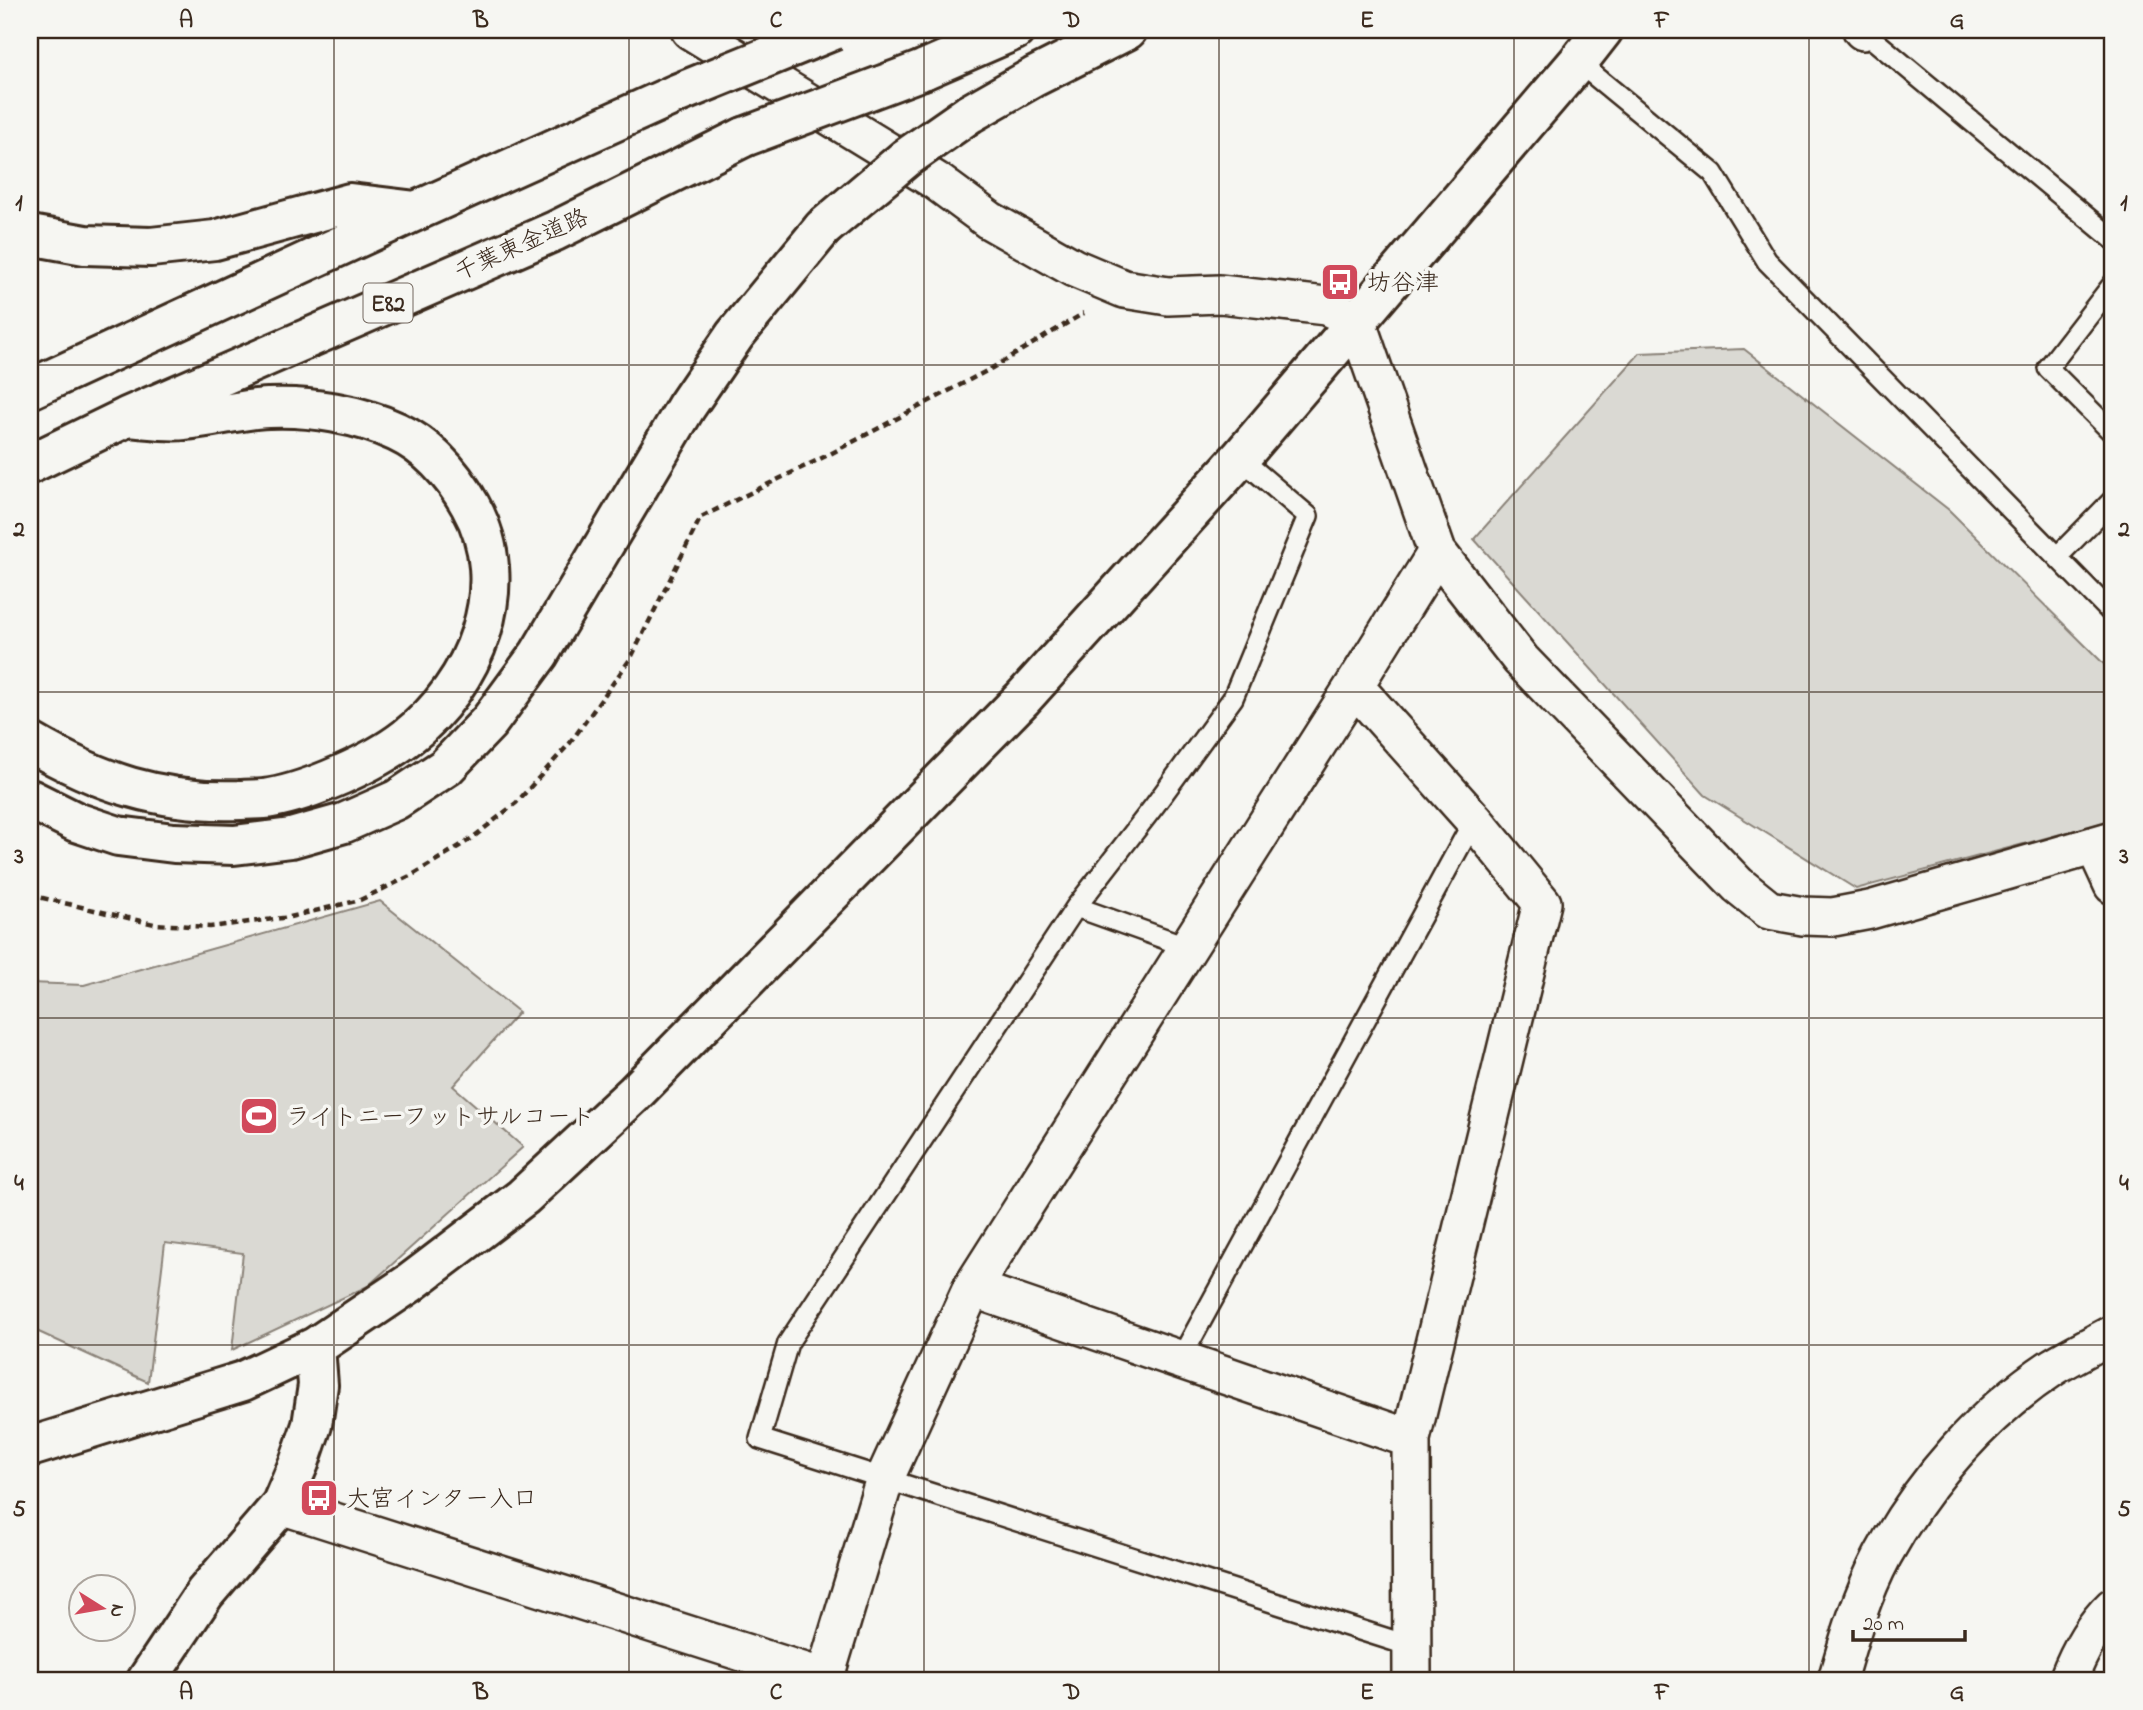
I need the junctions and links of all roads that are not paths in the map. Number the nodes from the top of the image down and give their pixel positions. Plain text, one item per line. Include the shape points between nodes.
1 (690, 30) edge
2 (834, 30) edge
3 (1015, 30) edge
4 (1127, 30) edge
5 (1603, 30) edge
6 (1863, 30) edge
7 (1578, 62) junction
8 (416, 211) junction
9 (30, 235) edge
10 (2113, 239) edge
11 (2113, 284) edge
12 (1356, 320) junction
13 (30, 389) edge
14 (127, 417) junction
15 (2113, 433) edge
16 (1240, 458) junction
17 (30, 464) edge
18 (2113, 500) edge
19 (1437, 552) junction
20 (2057, 557) junction
21 (2111, 612) dead end
22 (1354, 686) junction
23 (30, 742) edge
24 (30, 799) edge
25 (1474, 820) junction
26 (2104, 843) edge
27 (2113, 885) edge
28 (1076, 907) junction
29 (1188, 947) junction
30 (972, 1288) junction
31 (2113, 1334) edge
32 (315, 1348) junction
33 (1181, 1358) junction
34 (1411, 1439) junction
35 (30, 1447) edge
36 (885, 1478) junction
37 (281, 1505) junction
38 (2113, 1606) edge
39 (1411, 1663) edge
40 (155, 1678) edge
41 (826, 1680) edge
42 (1838, 1680) edge
43 (2068, 1680) edge

1 - 12 street via 936,181 989,220 1074,268 1124,289 1326,306
2 - 8 main road, bridge via 676,94
3 - 14 main road, 千葉東金道路 / E82, bridge via 744,137 555,231
4 - 24 main road, bridge via 969,114 906,158 823,228 735,335 686,407 539,654 489,722 446,768 396,800 344,823 291,838 234,845 118,836
5 - 7 main road
6 - 10 lane
7 - 12 main road
7 - 20 lane via 1713,173 1767,261
8 - 9 main road via 350,203 215,240 151,247 85,245
8 - 13 main road
11 - 15 lane via 2048,368
12 - 16 main road
12 - 19 street
14 - 17 main road, 千葉東金道路 / E82
14 - 23 main road via 183,420 269,408 316,410 397,432 430,454 458,483 480,523 490,563 481,634 463,676 406,738 326,781 271,798 167,797 69,766
16 - 28 lane via 1308,516 1233,698
16 - 32 main road via 1023,698 634,1094 523,1197
18 - 20 lane
19 - 22 street
19 - 26 street via 1521,660 1738,885 1769,910 1833,917 1870,910
20 - 21 lane
22 - 25 street
22 - 29 street
25 - 33 lane
25 - 34 street via 1542,903
26 - 27 street
28 - 29 lane
28 - 36 lane via 788,1343 760,1439
29 - 30 street
30 - 33 street
30 - 36 street
31 - 42 street via 2053,1367 1997,1410 1930,1480 1882,1557 1852,1628
32 - 35 main road via 243,1381
32 - 37 main road via 318,1385 312,1426
33 - 34 street
34 - 39 street
36 - 39 lane
36 - 41 street
37 - 40 main road via 205,1593
37 - 41 street
38 - 43 street via 2101,1618

